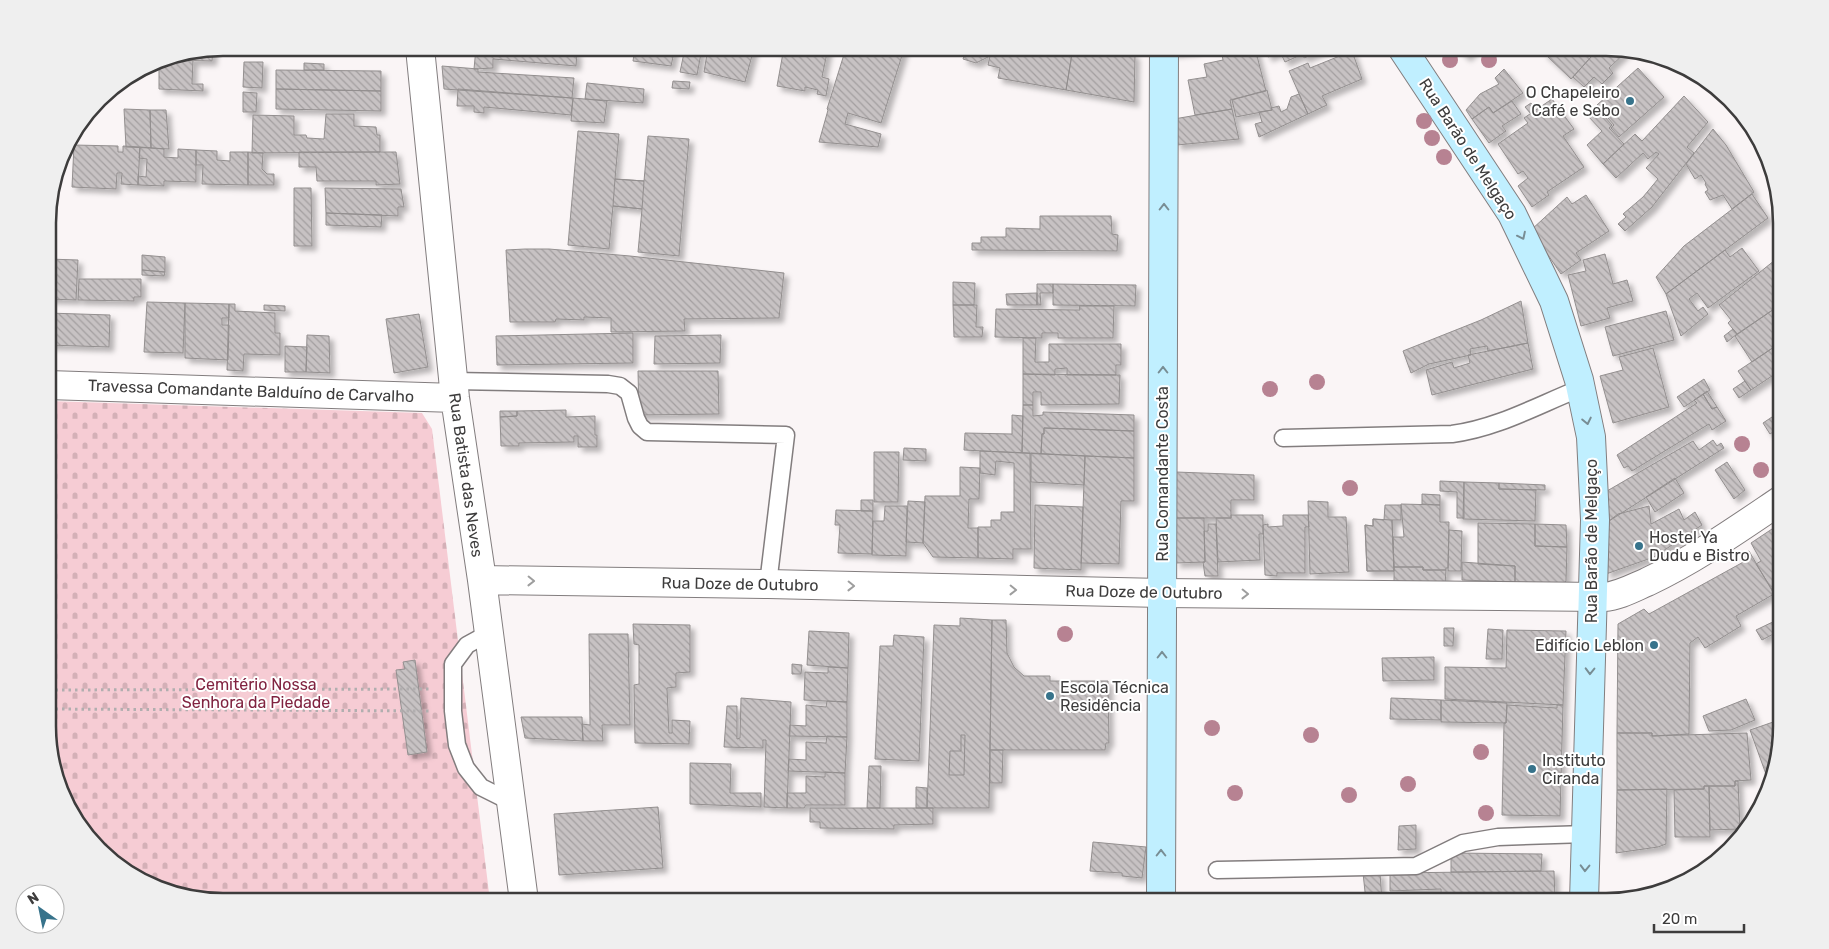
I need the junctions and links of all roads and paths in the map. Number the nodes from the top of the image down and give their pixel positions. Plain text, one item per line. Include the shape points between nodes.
1 (1164, 56) edge
2 (1407, 56) edge
3 (421, 57) edge
4 (57, 385) edge
5 (1581, 388) junction
6 (454, 389) junction
7 (1283, 438) dead end
8 (1773, 505) edge
9 (482, 580) junction
10 (768, 584) junction
11 (1162, 593) junction
12 (1592, 597) junction
13 (489, 633) junction
14 (452, 689) junction
15 (56, 690) edge
16 (56, 709) edge
17 (453, 712) junction
18 (511, 802) junction
19 (1586, 834) junction
20 (1217, 870) dead end
21 (1161, 892) edge
22 (1584, 892) edge
23 (523, 893) edge

11 -> 1 street, Rua Comandante Costa
2 -> 5 street, Rua Barão de Melgaço via 1512,214 1554,301
3 - 6 street, Rua Batista das Neves
4 - 6 street, Travessa Comandante Balduíno de Carvalho
5 - 7 lane via 1473,431
5 -> 12 street, Rua Barão de Melgaço via 1591,447 1594,520
6 - 9 street, Rua Batista das Neves
6 - 10 lane via 608,384 620,386 629,393 636,418 647,432 786,435
8 - 12 street, Rua Doze de Outubro via 1653,579 1612,596
9 -> 10 street, Rua Doze de Outubro
9 - 13 street, Rua Batista das Neves
10 -> 11 street, Rua Doze de Outubro
11 -> 12 street, Rua Doze de Outubro
21 -> 11 street, Rua Comandante Costa
12 -> 19 street, Rua Barão de Melgaço
13 - 14 lane via 467,645 453,664
13 - 18 street, Rua Batista das Neves
14 - 15 path
14 - 17 lane
16 - 17 path
17 - 18 lane via 457,745 466,768 481,787
18 - 23 street, Rua Batista das Neves
19 - 20 lane via 1498,837 1463,844 1416,866
19 -> 22 street, Rua Barão de Melgaço

